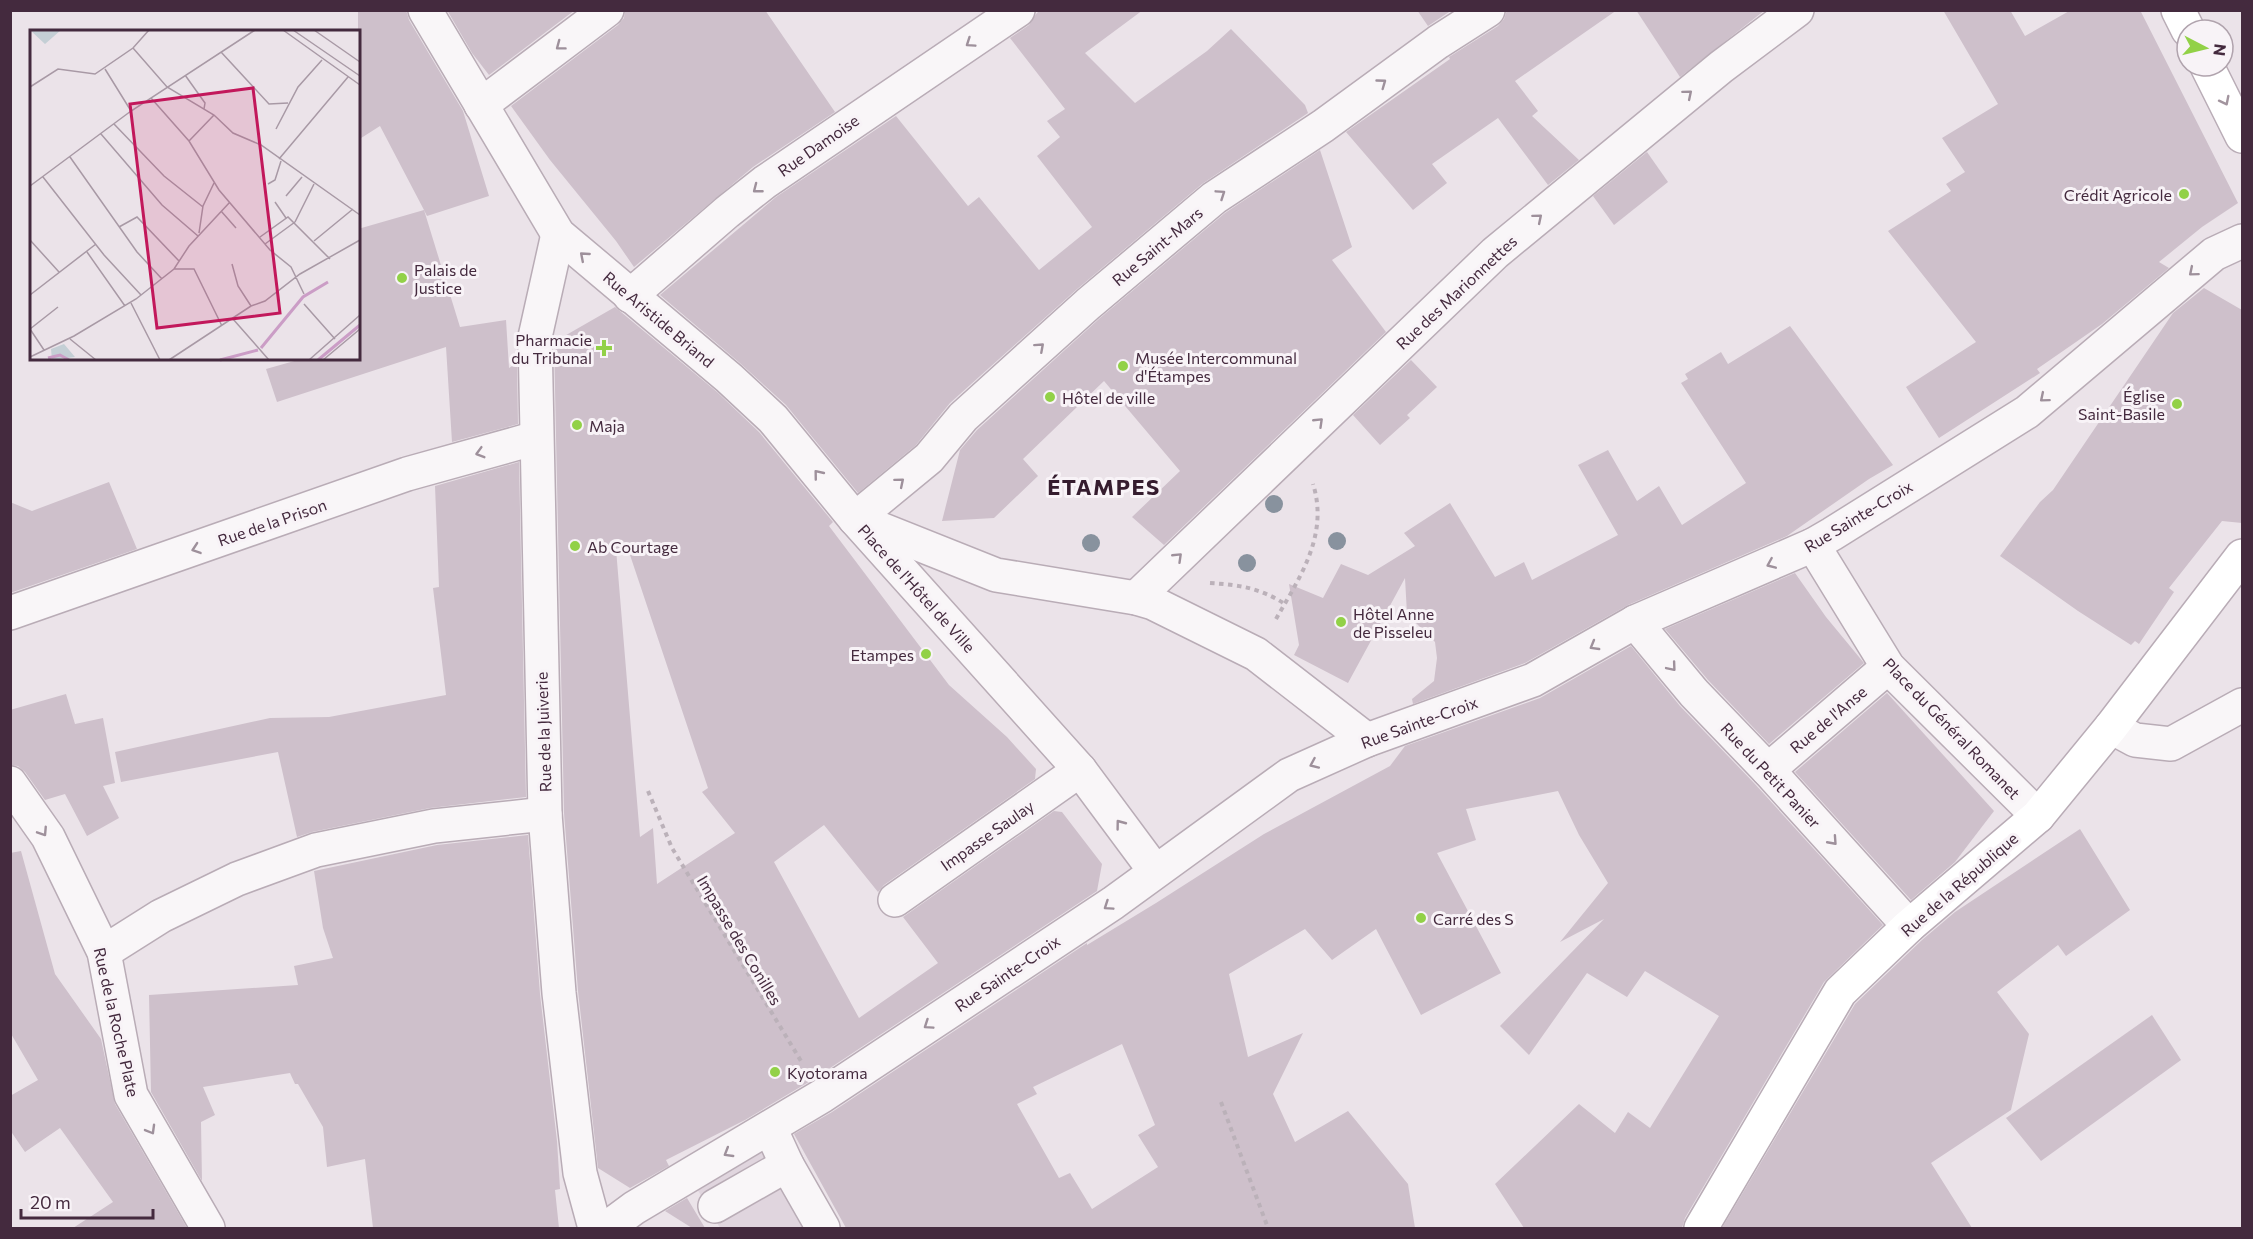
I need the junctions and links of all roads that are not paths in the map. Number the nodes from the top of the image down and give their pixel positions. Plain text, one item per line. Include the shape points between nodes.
1 (425, 10) edge
2 (607, 10) edge
3 (1018, 10) edge
4 (1488, 10) edge
5 (1797, 10) edge
6 (2213, 78) edge
7 (481, 105) junction
8 (2242, 136) edge
9 (558, 234) junction
10 (2242, 241) edge
11 (630, 296) junction
12 (536, 438) junction
13 (855, 519) junction
14 (1813, 545) junction
15 (2242, 556) edge
16 (1144, 590) junction
17 (10, 613) edge
18 (1635, 622) junction
19 (1888, 668) junction
20 (2242, 705) edge
21 (2111, 727) junction
22 (1367, 740) junction
23 (1080, 770) junction
24 (1768, 770) junction
25 (10, 783) edge
26 (545, 814) junction
27 (2038, 816) junction
28 (1155, 871) junction
29 (895, 900) dead end
30 (1909, 926) junction
31 (104, 952) junction
32 (770, 1128) junction
33 (787, 1165) junction
34 (696, 1172) junction
35 (722, 1217) edge
36 (208, 1228) edge
37 (595, 1228) edge
38 (607, 1228) edge
39 (823, 1228) edge
40 (1701, 1228) edge

1 - 7 street, Rue Aristide Briand
2 -> 7 street
3 -> 11 street, Rue Damoise via 765,182
13 -> 4 street, Rue Saint-Mars via 929,458 963,417 1088,304 1214,198
16 -> 5 street, Rue des Marionnettes via 1495,254 1721,67
6 -> 8 street
7 - 9 street, Rue Aristide Briand
11 -> 9 street, Rue Aristide Briand
9 - 12 street, Rue de la Juiverie via 535,337
10 -> 14 street, Rue Sainte-Croix via 2214,254 2027,412
13 -> 11 street, Rue Aristide Briand via 772,418
12 -> 17 street, Rue de la Prison via 407,474
12 - 26 street, Rue de la Juiverie
13 - 16 street, Place de l'Hôtel de Ville via 996,575
13 - 23 street, Place de l'Hôtel de Ville
14 -> 18 street, Rue Sainte-Croix
14 - 19 street, Place du Général Romanet
15 - 21 street, Rue de la République
16 - 22 street, Place de l'Hôtel de Ville via 1153,603 1256,654
18 -> 22 street, Rue Sainte-Croix via 1533,680
18 -> 24 street, Rue du Petit Panier via 1694,693
19 - 24 street, Rue de l'Anse
19 - 27 street, Place du Général Romanet
20 - 21 street via 2171,744 2135,740
21 - 27 street, Rue de la République
22 -> 28 street, Rue Sainte-Croix via 1289,775
28 -> 23 street, Place de l'Hôtel de Ville
23 - 29 street, Impasse Saulay
24 -> 30 street, Rue du Petit Panier
25 -> 31 street, Rue de la Roche Plate via 48,837
26 - 31 street via 434,826 316,850 237,879 161,916
26 - 37 street, Rue de la Juiverie via 559,993 580,1173
27 - 30 street, Rue de la République
28 -> 32 street, Rue Sainte-Croix via 1113,903
30 - 40 street, Rue de la République via 1840,992
31 -> 36 street, Rue de la Roche Plate via 131,1095
32 - 33 street
32 -> 34 street, Rue Sainte-Croix
33 - 35 street
33 - 39 street
34 - 35 street
34 - 38 street, Rue Sainte-Croix

